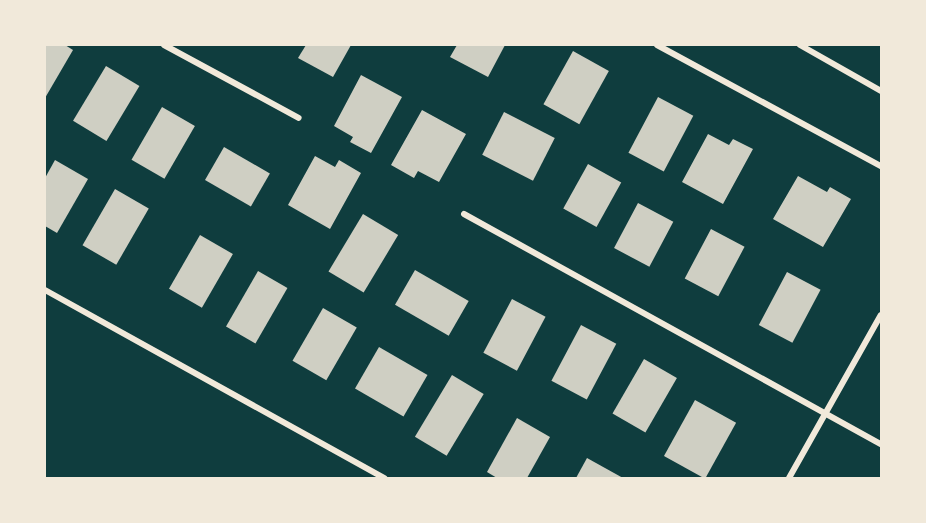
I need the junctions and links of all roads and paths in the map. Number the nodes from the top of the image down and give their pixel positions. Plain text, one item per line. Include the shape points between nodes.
1 (164, 45) edge
2 (657, 45) edge
3 (800, 45) edge
4 (881, 90) edge
5 (299, 118) dead end
6 (881, 166) edge
7 (464, 214) dead end
8 (45, 290) edge
9 (881, 315) edge
10 (826, 414) junction
11 (881, 444) edge
12 (384, 478) edge
13 (789, 478) edge

1 - 5 street
2 - 6 street
3 - 4 street
7 - 10 street
8 - 12 street
9 - 10 street
10 - 11 street
10 - 13 street

